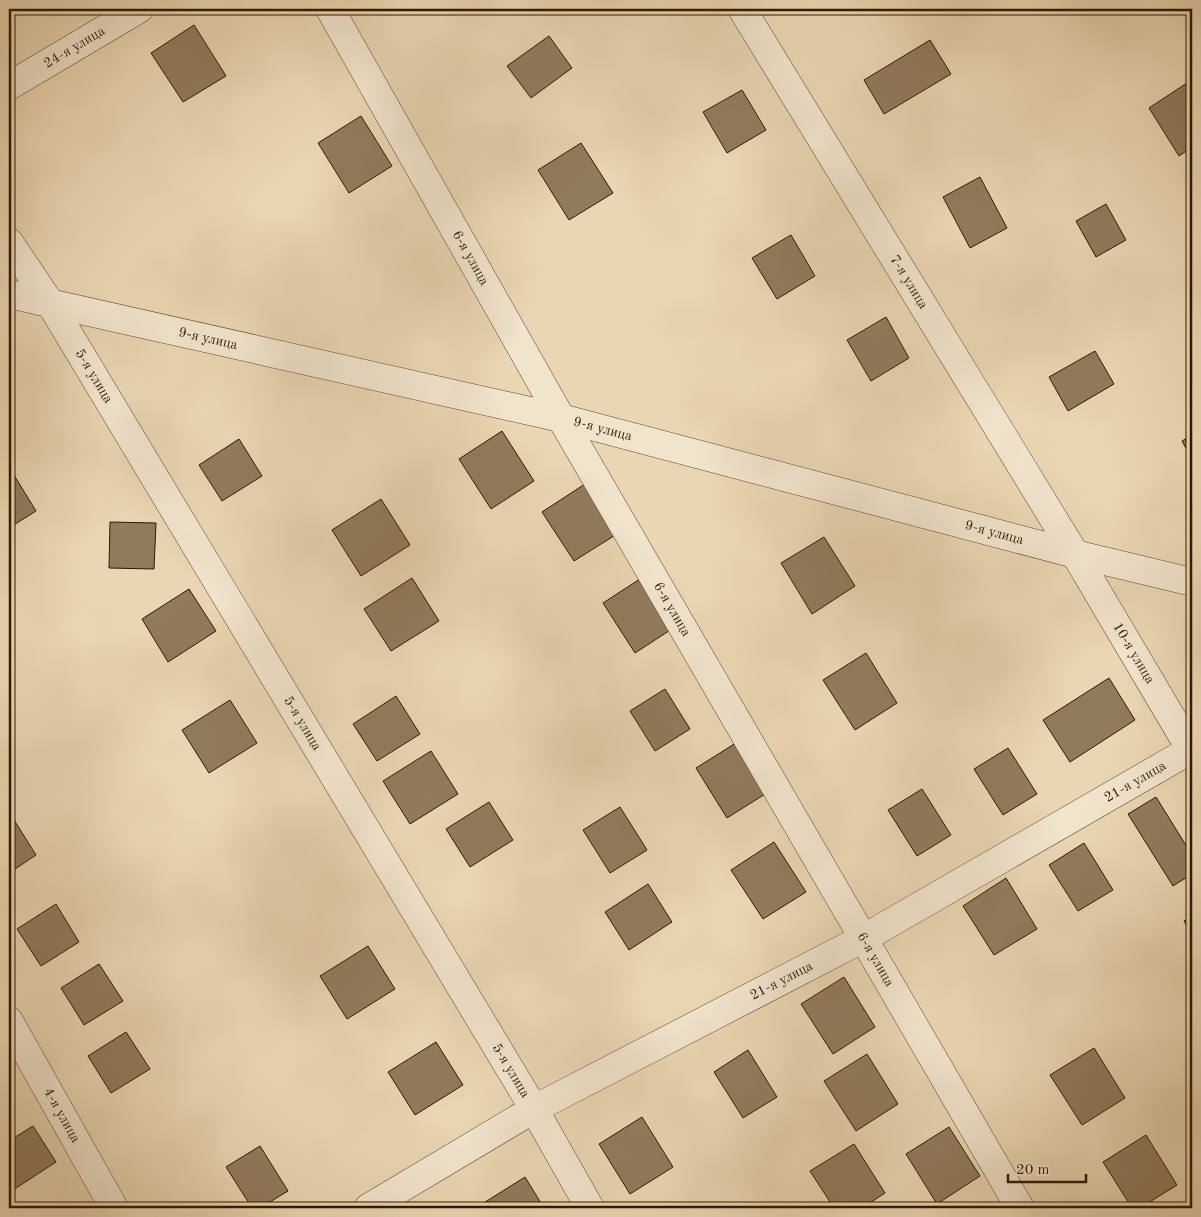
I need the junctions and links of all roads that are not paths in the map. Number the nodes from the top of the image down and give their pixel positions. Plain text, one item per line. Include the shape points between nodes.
1 (140, 9) edge
2 (330, 9) edge
3 (742, 9) edge
4 (9, 86) edge
5 (9, 242) edge
6 (9, 294) edge
7 (50, 303) junction
8 (561, 418) junction
9 (1075, 554) junction
10 (1192, 582) edge
11 (1192, 750) edge
12 (864, 938) junction
13 (9, 1021) edge
14 (534, 1109) junction
15 (114, 1208) edge
16 (368, 1208) edge
17 (590, 1208) edge
18 (1020, 1208) edge

1 - 4 street, 24-я улица
2 - 8 street, 6-я улица
3 - 9 street, 7-я улица
5 - 7 street, 5-я улица
6 - 7 street, 9-я улица
7 - 8 street, 9-я улица
7 - 14 street, 5-я улица
8 - 9 street, 9-я улица
8 - 12 street, 6-я улица
9 - 10 street, 9-я улица
9 - 11 street, 10-я улица
11 - 12 street, 21-я улица
12 - 14 street, 21-я улица
12 - 18 street, 6-я улица
13 - 15 street, 4-я улица
14 - 16 street, 21-я улица
14 - 17 street, 5-я улица

